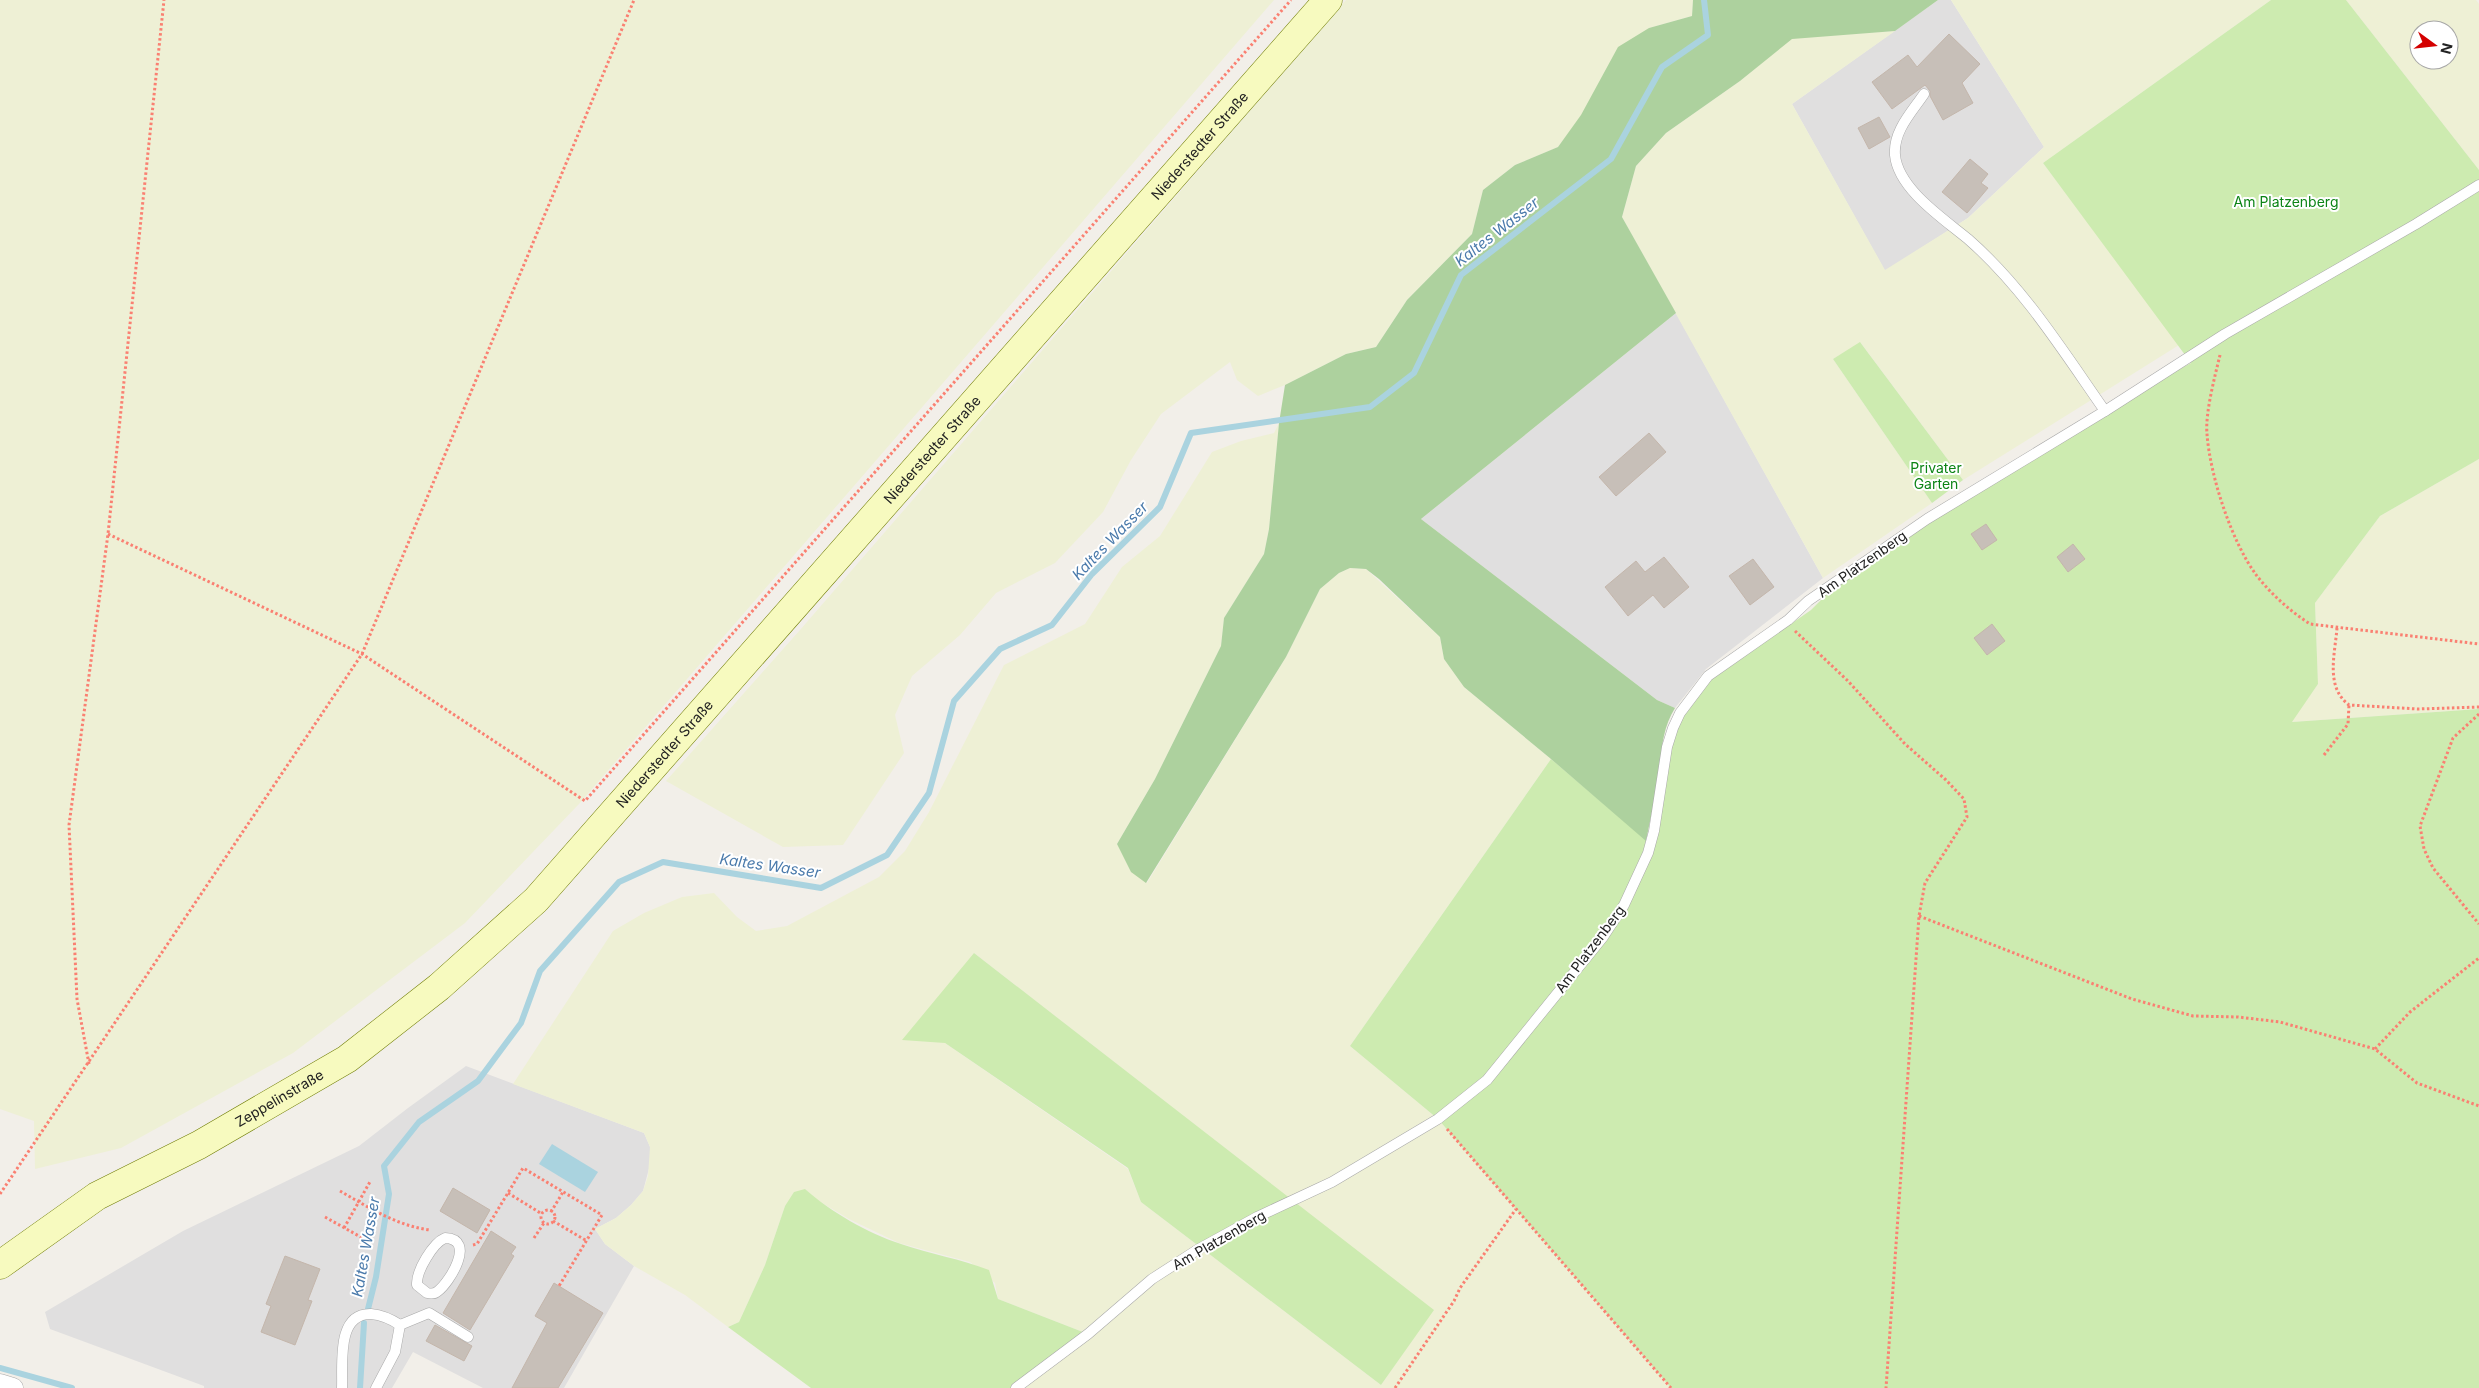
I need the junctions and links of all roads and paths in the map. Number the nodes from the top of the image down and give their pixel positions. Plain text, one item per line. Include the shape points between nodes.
1 (164, 0) edge
2 (634, 0) edge
3 (1291, 0) edge
4 (1328, 0) edge
5 (1924, 94) dead end
6 (2479, 185) edge
7 (2226, 334) junction
8 (2105, 411) junction
9 (108, 534) junction
10 (1788, 620) junction
11 (2337, 628) junction
12 (2479, 644) edge
13 (362, 654) junction
14 (2349, 705) junction
15 (2479, 707) edge
16 (2479, 714) edge
17 (2324, 755) dead end
18 (536, 900) joint
19 (1919, 916) junction
20 (2479, 924) edge
21 (2479, 958) edge
22 (2375, 1049) junction
23 (89, 1064) junction
24 (2479, 1106) edge
25 (1438, 1119) junction
26 (371, 1180) dead end
27 (340, 1191) dead end
28 (563, 1192) junction
29 (508, 1193) junction
30 (0, 1194) edge
31 (359, 1202) junction
32 (1516, 1209) junction
33 (550, 1212) junction
34 (542, 1214) junction
35 (325, 1217) dead end
36 (553, 1221) junction
37 (544, 1223) junction
38 (344, 1228) junction
39 (446, 1238) junction
40 (534, 1238) dead end
41 (366, 1240) dead end
42 (587, 1240) junction
43 (460, 1248) junction
44 (0, 1265) edge
45 (559, 1286) dead end
46 (431, 1294) junction
47 (429, 1313) junction
48 (400, 1325) junction
49 (468, 1337) dead end
50 (0, 1384) edge
51 (13, 1388) edge
52 (342, 1388) edge
53 (376, 1388) edge
54 (1016, 1388) edge
55 (1395, 1388) edge
56 (1671, 1388) edge
57 (1886, 1388) edge

1 - 9 path
2 - 13 path
3 - 13 path via 586,801
4 - 18 main road, Niederstedter Straße
5 - 8 lane via 1898,132 1895,155 1902,177 1925,203 1970,241 2022,293
6 - 7 lane, Am Platzenberg
7 - 8 lane, Am Platzenberg
7 - 11 path via 2206,433 2226,519 2256,575 2287,609 2310,624
8 - 10 lane, Am Platzenberg via 1927,519 1808,601
9 - 13 path
9 - 23 path via 69,825 77,998
10 - 19 path via 1905,744 1964,799 1966,817 1925,883
10 - 25 lane, Am Platzenberg via 1708,676 1693,693 1673,728 1652,838 1624,905 1603,936 1487,1080
11 - 12 path
11 - 14 path via 2334,686 2341,699
13 - 23 path
14 - 15 path via 2418,709
14 - 17 path via 2348,724
16 - 20 path via 2454,738 2420,826 2424,849 2433,868
18 - 44 main road, Zeppelinstraße via 439,986 347,1059 199,1145 97,1196
19 - 22 path via 2132,999 2193,1016 2280,1022
19 - 57 path
21 - 22 path via 2410,1012
22 - 24 path via 2417,1083
23 - 30 path
25 - 32 path
25 - 54 lane, Am Platzenberg via 1332,1182 1197,1250 1152,1279 1088,1334
26 - 31 path
27 - 31 path
28 - 29 path via 523,1168
28 - 33 path
28 - 42 path via 602,1216
29 - 34 path
29 - 43 path via 477,1244
31 - 38 path
31 - 39 path via 415,1228 438,1230
32 - 55 path
32 - 56 path
33 - 34 path
33 - 36 path via 554,1216
34 - 37 path
35 - 38 path
36 - 37 path
36 - 42 path
37 - 40 path
38 - 41 path
39 - 43 lane via 455,1240
39 - 46 lane via 437,1244 417,1278 420,1289
42 - 45 path
43 - 46 lane via 460,1258 442,1288
46 - 47 lane
47 - 48 lane
47 - 49 lane
48 - 52 lane via 392,1319 375,1315 362,1314 353,1319 344,1342
48 - 53 lane via 395,1352
50 - 51 street

